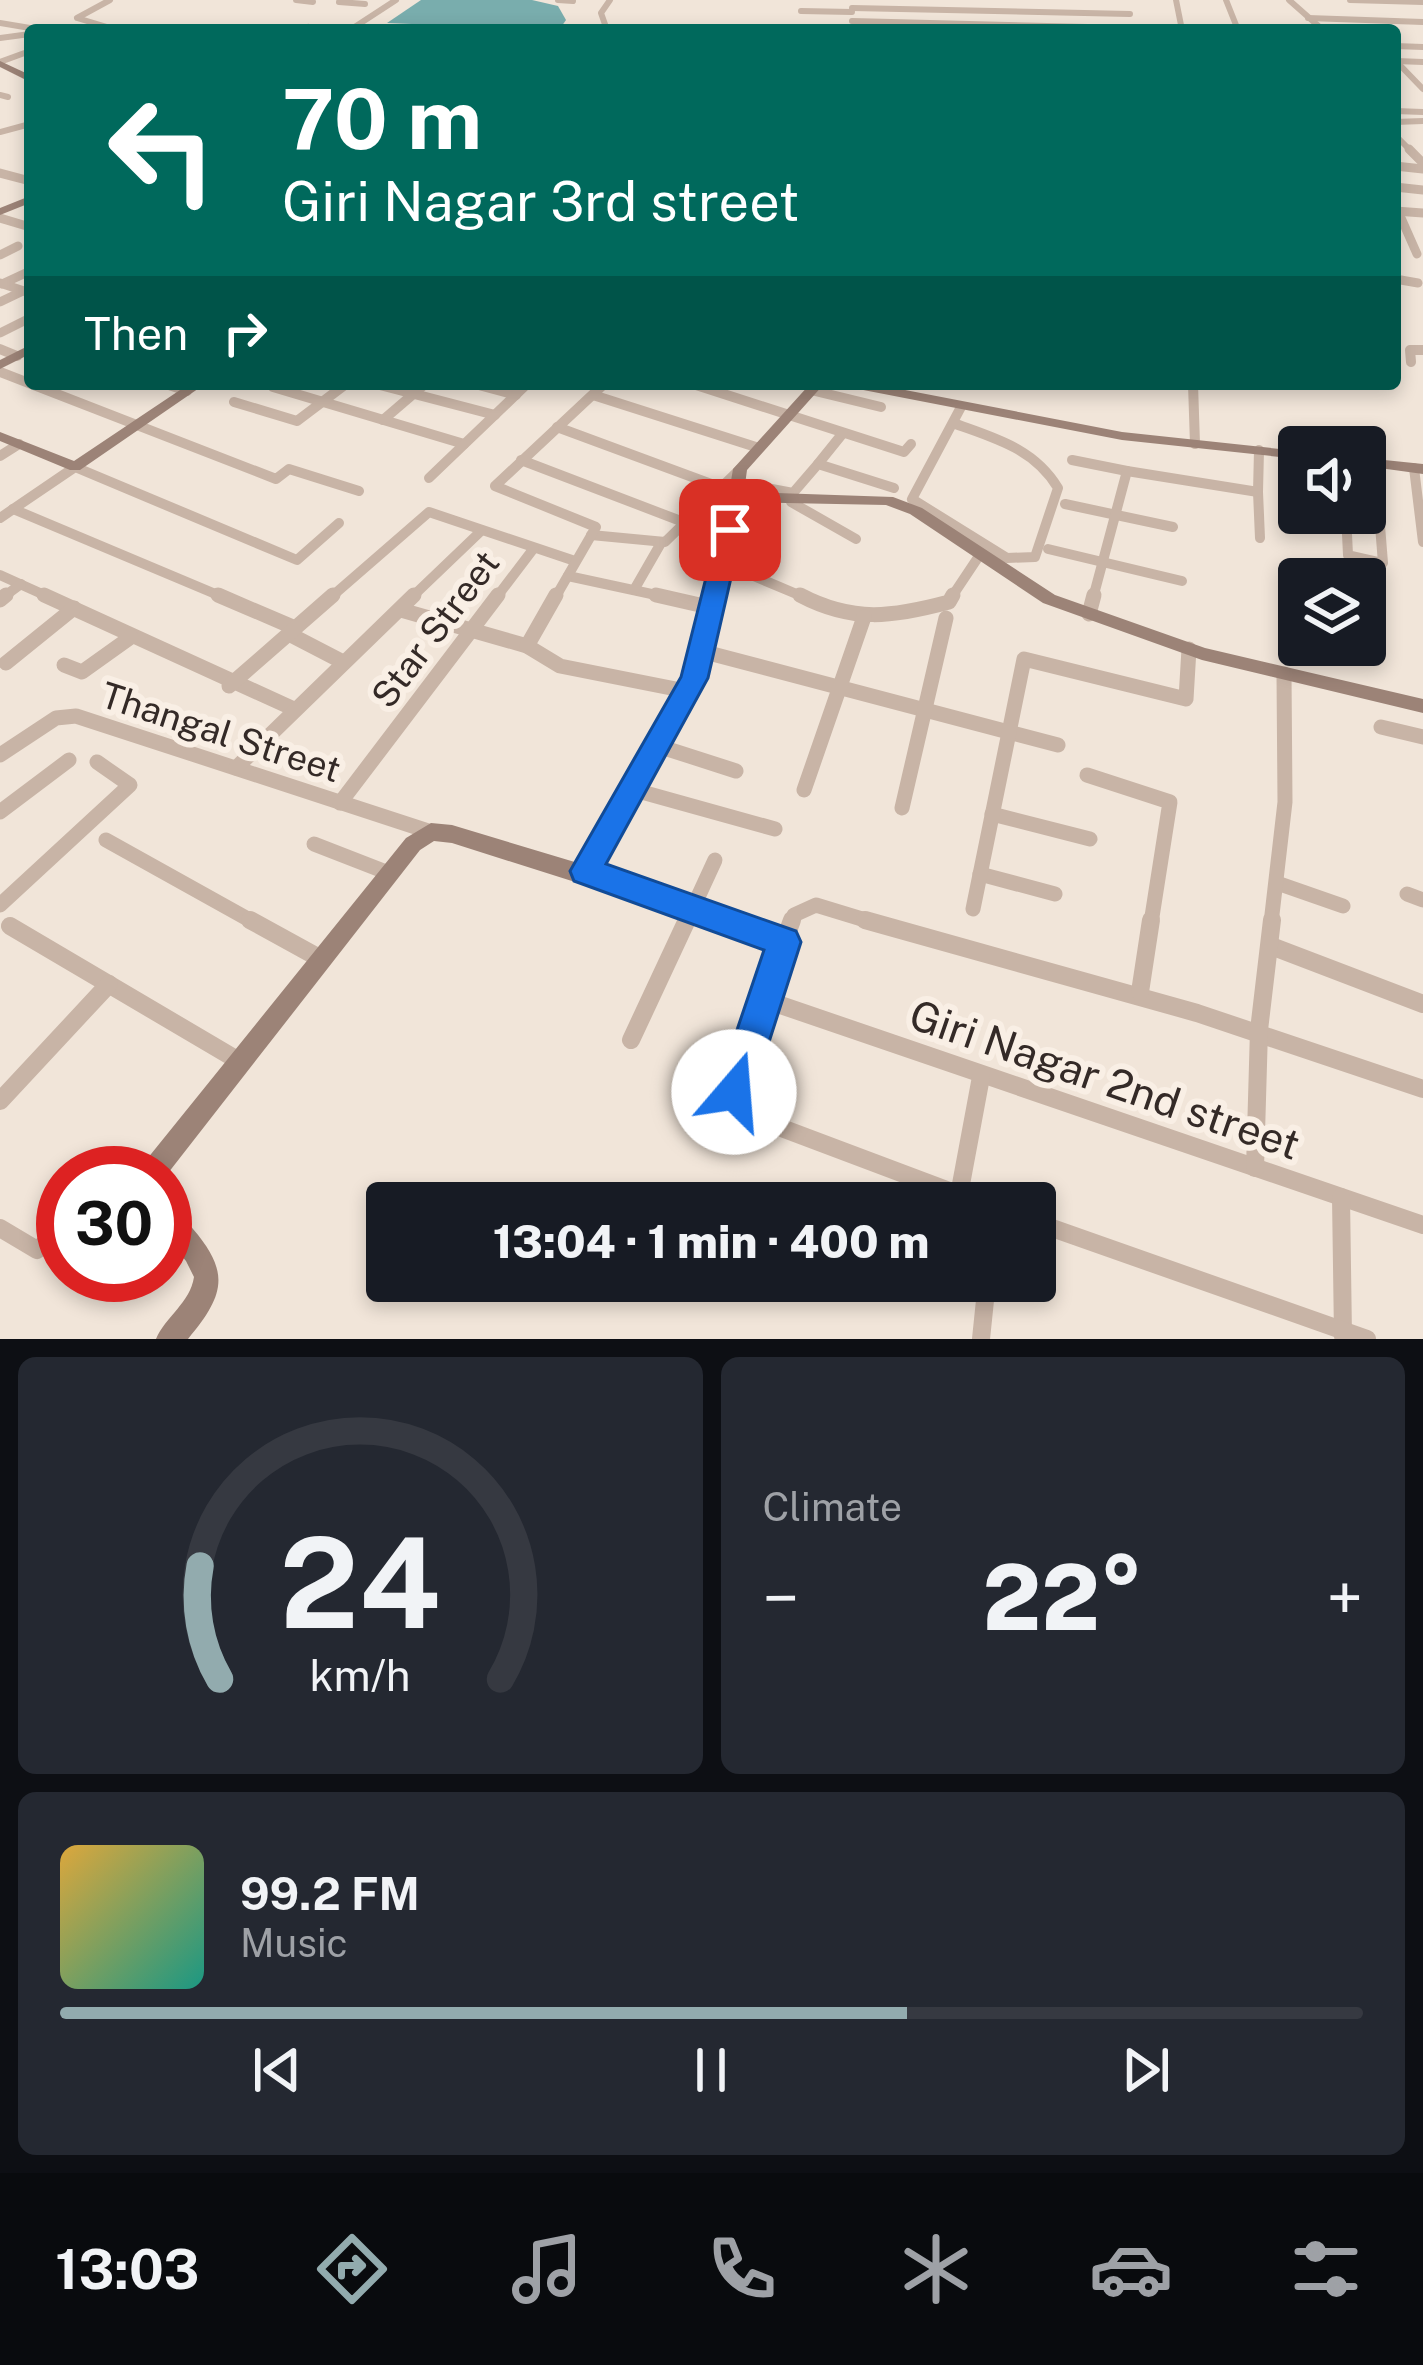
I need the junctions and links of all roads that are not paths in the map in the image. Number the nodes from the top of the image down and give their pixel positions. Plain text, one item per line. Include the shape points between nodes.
1 (110, 0) edge
2 (296, 0) edge
3 (396, 0) edge
4 (558, 0) edge
5 (1127, 0) edge
6 (1289, 0) edge
7 (1350, 0) edge
8 (313, 2) edge
9 (573, 2) edge
10 (338, 3) edge
11 (1420, 3) edge
12 (365, 4) dead end
13 (979, 5) edge
14 (801, 11) dead end
15 (852, 14) edge
16 (1130, 14) junction
17 (1308, 18) junction
18 (1423, 22) edge
19 (86, 24) edge
20 (359, 24) edge
21 (956, 24) edge
22 (1130, 24) edge
23 (1316, 24) edge
24 (1401, 65) edge
25 (1423, 89) edge
26 (1401, 141) edge
27 (1423, 166) edge
28 (0, 202) edge
29 (24, 202) edge
30 (14, 206) junction
31 (0, 215) edge
32 (1401, 220) edge
33 (18, 246) dead end
34 (1420, 254) edge
35 (0, 255) edge
36 (1401, 280) edge
37 (1418, 283) dead end
38 (0, 349) edge
39 (1423, 350) edge
40 (24, 352) edge
41 (1411, 362) dead end
42 (0, 369) edge
43 (49, 390) edge
44 (189, 390) edge
45 (282, 390) edge
46 (339, 390) edge
47 (398, 390) edge
48 (417, 390) edge
49 (498, 390) edge
50 (522, 390) edge
51 (597, 390) edge
52 (712, 390) edge
53 (811, 390) edge
54 (824, 390) edge
55 (882, 390) edge
56 (1193, 390) edge
57 (412, 394) junction
58 (593, 394) junction
59 (517, 395) junction
60 (234, 402) dead end
61 (323, 403) junction
62 (961, 406) junction
63 (881, 407) dead end
64 (789, 415) junction
65 (495, 416) junction
66 (383, 420) junction
67 (1028, 421) junction
68 (953, 423) junction
69 (135, 427) junction
70 (557, 427) junction
71 (843, 433) junction
72 (0, 436) edge
73 (19, 444) junction
74 (464, 444) junction
75 (911, 444) dead end
76 (1195, 444) junction
77 (1022, 447) junction
78 (759, 448) junction
79 (1259, 450) junction
80 (1278, 452) edge
81 (0, 456) edge
82 (521, 460) junction
83 (1072, 460) dead end
84 (818, 464) junction
85 (1386, 465) edge
86 (75, 467) junction
87 (1418, 468) edge
88 (1127, 471) junction
89 (429, 478) dead end
90 (733, 484) junction
91 (894, 488) dead end
92 (359, 491) dead end
93 (1258, 492) junction
94 (791, 502) junction
95 (1065, 504) dead end
96 (13, 509) junction
97 (1114, 514) junction
98 (0, 518) edge
99 (339, 523) dead end
100 (686, 523) junction
101 (1173, 527) dead end
102 (481, 532) junction
103 (1347, 534) edge
104 (1379, 534) edge
105 (591, 535) junction
106 (1260, 538) dead end
107 (856, 539) dead end
108 (1423, 542) edge
109 (661, 543) junction
110 (534, 548) junction
111 (1048, 549) dead end
112 (980, 556) junction
113 (575, 561) junction
114 (1101, 562) junction
115 (725, 564) junction
116 (0, 575) edge
117 (568, 576) junction
118 (1182, 581) dead end
119 (21, 584) junction
120 (634, 590) junction
121 (0, 600) edge
122 (74, 608) junction
123 (713, 608) junction
124 (401, 610) junction
125 (1089, 614) junction
126 (864, 616) junction
127 (946, 618) dead end
128 (471, 630) junction
129 (292, 631) junction
130 (131, 637) junction
131 (527, 646) junction
132 (1190, 650) junction
133 (701, 651) junction
134 (343, 662) junction
135 (6, 663) dead end
136 (64, 664) dead end
137 (1284, 674) junction
138 (229, 686) junction
139 (839, 687) junction
140 (686, 692) junction
141 (1423, 706) edge
142 (294, 709) junction
143 (920, 713) junction
144 (1381, 728) dead end
145 (1010, 732) junction
146 (1423, 737) edge
147 (655, 745) junction
148 (1058, 745) dead end
149 (0, 755) edge
150 (69, 760) dead end
151 (97, 762) dead end
152 (236, 768) junction
153 (736, 771) dead end
154 (1087, 775) dead end
155 (631, 789) junction
156 (804, 790) dead end
157 (340, 803) junction
158 (902, 808) dead end
159 (0, 812) edge
160 (992, 814) junction
161 (775, 829) dead end
162 (430, 832) junction
163 (1090, 839) dead end
164 (106, 840) dead end
165 (314, 844) dead end
166 (715, 860) dead end
167 (586, 871) junction
168 (386, 872) junction
169 (980, 874) junction
170 (1277, 883) junction
171 (1055, 894) dead end
172 (0, 905) edge
173 (1343, 906) dead end
174 (694, 907) junction
175 (973, 909) dead end
176 (10, 926) dead end
177 (784, 942) junction
178 (1270, 946) junction
179 (321, 959) junction
180 (109, 985) junction
181 (1140, 992) junction
182 (764, 999) junction
183 (1423, 1004) edge
184 (1259, 1030) junction
185 (631, 1040) dead end
186 (239, 1061) junction
187 (981, 1077) junction
188 (1423, 1089) edge
189 (0, 1101) edge
190 (173, 1146) edge
191 (1255, 1168) junction
192 (922, 1182) edge
193 (968, 1182) edge
194 (1341, 1197) junction
195 (1423, 1225) edge
196 (0, 1228) edge
197 (1056, 1230) edge
198 (192, 1247) edge
199 (36, 1249) edge
200 (985, 1302) edge
201 (1343, 1334) edge
202 (170, 1339) edge
203 (981, 1339) edge
204 (1367, 1339) edge

1 - 19 street via 77,18
2 - 8 street
3 - 20 street
4 - 9 street
5 - 16 street
6 - 17 street
7 - 11 street
10 - 12 street
13 - 15 street
13 - 16 street
14 - 15 street
15 - 21 street
16 - 22 street
17 - 18 street
17 - 23 street
24 - 25 street
26 - 27 street
28 - 30 street
29 - 30 street
30 - 31 street
32 - 34 street
33 - 35 street
36 - 37 street
38 - 40 street
39 - 41 street via 1410,350
40 - 42 street
43 - 69 street
44 - 69 street
45 - 61 street
46 - 61 street
47 - 57 street
48 - 57 street
49 - 59 street
50 - 59 street
51 - 58 street
52 - 64 street
53 - 64 street
54 - 63 street
55 - 62 street
56 - 76 street
57 - 65 street
57 - 66 street
58 - 70 street
58 - 78 street
59 - 65 street
60 - 61 street via 294,422
61 - 66 street
62 - 67 street
62 - 68 street
64 - 71 street
64 - 78 street
65 - 74 street
66 - 74 street
67 - 76 street
67 - 77 street
68 - 77 street
68 - 77 street via 913,499 1007,558 1035,557 1058,488
69 - 86 street
69 - 92 street via 276,478 289,469
70 - 82 street
70 - 90 street
71 - 75 street via 904,452
71 - 84 street
72 - 73 street
73 - 81 street
73 - 86 street
74 - 89 street
76 - 79 street
78 - 90 street
79 - 80 street
79 - 93 street
82 - 100 street
82 - 105 street via 495,486 596,527
83 - 88 street
84 - 90 street via 793,494
84 - 91 street
85 - 87 street
86 - 96 street
86 - 99 street via 297,560
87 - 108 street
88 - 93 street
88 - 97 street
90 - 94 street
90 - 100 street
90 - 115 street
93 - 106 street
94 - 107 street
94 - 112 street via 888,500
95 - 97 street
96 - 98 street
96 - 129 street
97 - 101 street
97 - 114 street
100 - 109 street
102 - 110 street
102 - 124 street
102 - 129 street via 429,512
103 - 104 street via 1348,555 1383,563
105 - 109 street
105 - 113 street
109 - 120 street
110 - 113 street
110 - 128 street, Star Street
111 - 114 street
112 - 125 street
112 - 126 street via 949,602
113 - 117 street
114 - 118 street
114 - 125 street
115 - 123 street
115 - 126 street via 769,574 836,613
116 - 119 street
117 - 120 street
117 - 131 street
119 - 121 street
119 - 122 street
120 - 123 street
122 - 130 street
122 - 135 street
123 - 133 street
124 - 128 street
124 - 134 street
125 - 132 street
126 - 139 street
127 - 143 street
128 - 131 street
128 - 157 street, Star Street
129 - 134 street
129 - 138 street
130 - 136 street via 82,671
130 - 138 street
131 - 140 street via 560,666
132 - 137 street
132 - 145 street via 1186,699 1024,659
133 - 139 street
133 - 140 street
134 - 142 street
137 - 141 street
137 - 170 street
138 - 142 street
139 - 143 street
139 - 156 street
140 - 147 street
142 - 152 street
143 - 145 street
143 - 158 street
144 - 146 street
145 - 148 street
145 - 160 street
147 - 153 street
147 - 155 street
149 - 152 street, Thangal Street via 65,716
150 - 159 street
151 - 172 street via 130,785
152 - 157 street, Thangal Street
154 - 181 street via 1170,802
155 - 161 street
155 - 167 street
157 - 162 street, Thangal Street
160 - 163 street
160 - 169 street
162 - 167 street
162 - 168 street
164 - 179 street
165 - 168 street
166 - 174 street
167 - 174 street
168 - 179 street
169 - 171 street
169 - 175 street
170 - 173 street
170 - 178 street
174 - 177 street
174 - 185 street
176 - 180 street
177 - 181 street via 794,915 816,905
177 - 182 street
178 - 183 street
178 - 184 street
179 - 186 street
180 - 186 street
180 - 189 street
181 - 184 street
182 - 187 street, Giri Nagar 2nd street
182 - 192 street via 734,1092 739,1112
184 - 188 street
184 - 191 street
186 - 190 street
187 - 191 street, Giri Nagar 2nd street
187 - 193 street
191 - 194 street, Giri Nagar 2nd street
194 - 195 street, Giri Nagar 2nd street
194 - 201 street
196 - 199 street
197 - 201 street
198 - 202 street via 212,1283
200 - 203 street
201 - 204 street

